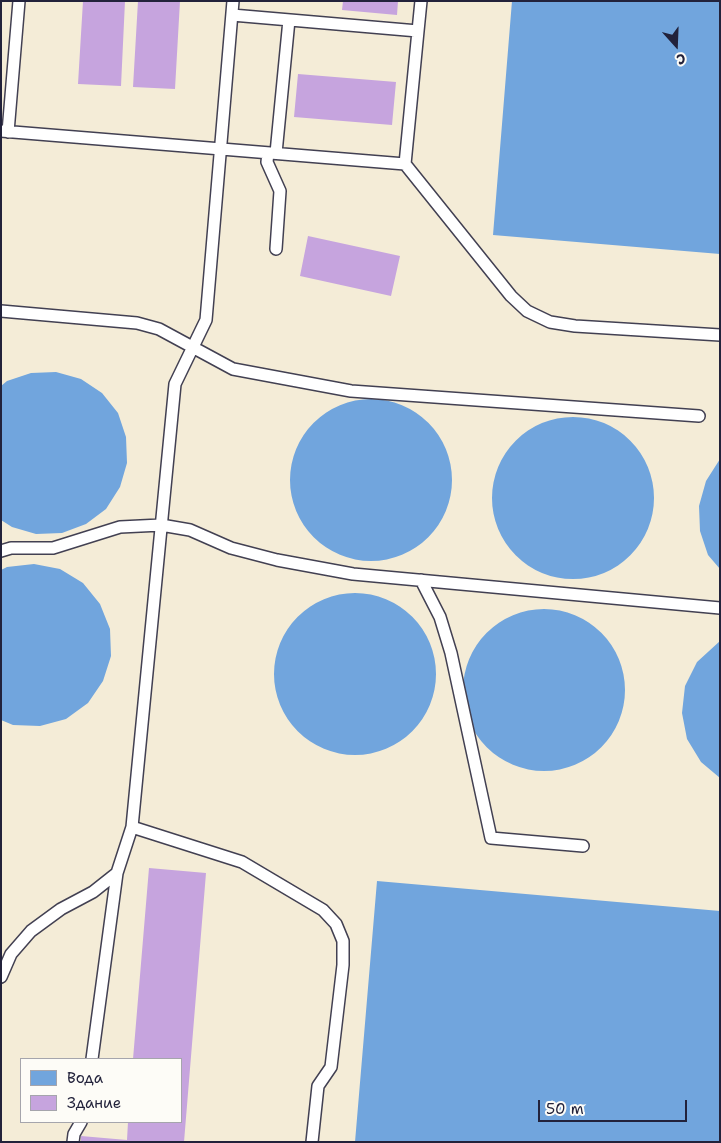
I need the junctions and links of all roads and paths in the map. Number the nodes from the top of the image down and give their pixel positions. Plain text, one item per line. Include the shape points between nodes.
1 (19, 1) edge
2 (233, 1) edge
3 (421, 1) edge
4 (232, 15) junction
5 (289, 20) junction
6 (418, 31) junction
7 (4, 131) edge
8 (220, 149) junction
9 (272, 153) junction
10 (405, 164) junction
11 (276, 249) dead end
12 (1, 310) edge
13 (720, 335) edge
14 (193, 347) junction
15 (699, 416) dead end
16 (162, 525) junction
17 (1, 551) edge
18 (421, 580) junction
19 (720, 608) edge
20 (132, 827) junction
21 (583, 846) dead end
22 (117, 873) junction
23 (1, 977) edge
24 (92, 1058) edge
25 (80, 1123) edge
26 (73, 1142) edge
27 (312, 1142) edge

1 - 7 lane
2 - 4 lane
3 - 6 lane
4 - 5 lane
4 - 8 lane
5 - 6 lane
5 - 9 lane
6 - 10 lane
7 - 8 lane
8 - 9 lane
8 - 14 lane via 206,320
9 - 10 lane
9 - 11 lane via 267,162 280,191
10 - 13 lane via 511,296 527,311 550,322 575,326
12 - 14 lane via 137,323 159,329
14 - 15 lane via 233,368 351,390
14 - 16 lane via 176,384
16 - 17 lane via 120,527 53,548
16 - 18 lane via 190,530 231,548 278,560 353,574
16 - 20 lane
18 - 19 lane
18 - 21 lane via 440,617 451,653 491,838
20 - 22 lane
20 - 27 lane via 242,862 323,910 336,924 343,941 343,964 331,1067 318,1086
22 - 23 lane via 31,931 12,954
22 - 24 lane
25 - 26 lane

